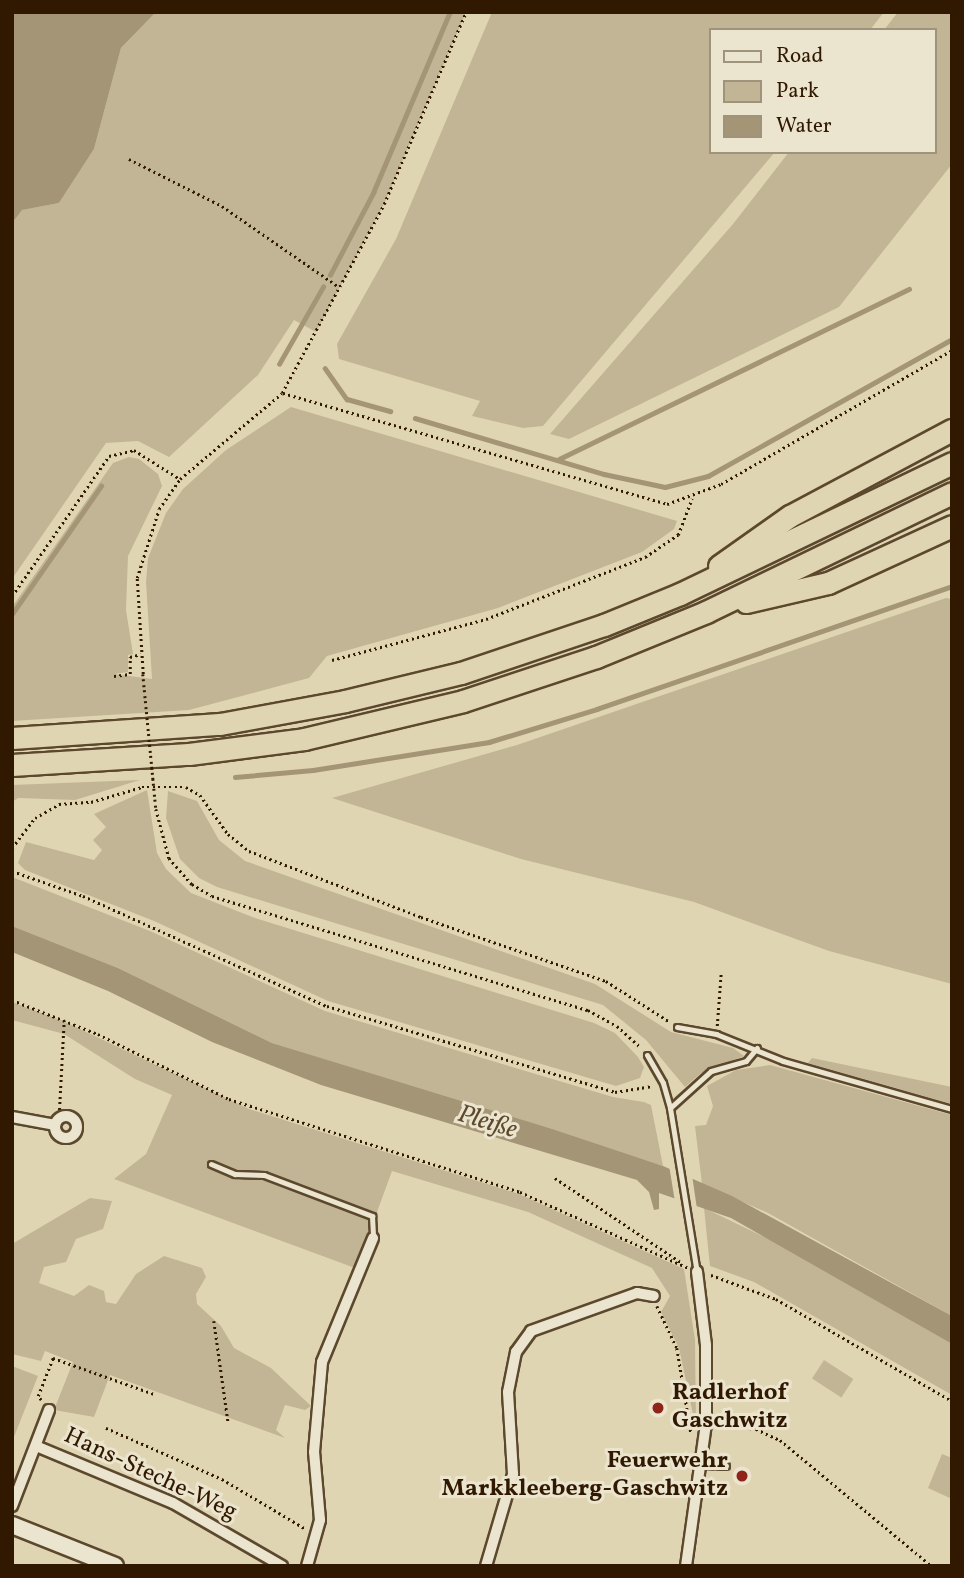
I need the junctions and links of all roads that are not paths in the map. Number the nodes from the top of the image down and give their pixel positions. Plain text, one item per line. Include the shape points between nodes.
1 (952, 430) edge
2 (952, 463) edge
3 (952, 493) edge
4 (952, 526) edge
5 (680, 594) junction
6 (706, 611) junction
7 (12, 738) edge
8 (12, 765) edge
9 (677, 1027) road end
10 (757, 1048) junction
11 (647, 1055) road end
12 (670, 1108) junction
13 (952, 1109) edge
14 (12, 1117) edge
15 (57, 1121) road end
16 (211, 1164) dead end
17 (373, 1238) joint
18 (692, 1270) joint
19 (654, 1296) road end
20 (50, 1410) road end
21 (36, 1446) junction
22 (702, 1465) junction
23 (726, 1466) dead end
24 (12, 1506) edge
25 (12, 1525) edge
26 (114, 1566) edge
27 (282, 1566) edge
28 (307, 1566) edge
29 (486, 1566) edge
30 (686, 1566) edge

1 - 5 highway via 790,516
2 - 5 highway
3 - 6 highway
4 - 6 highway via 828,583
5 - 7 highway via 527,652 345,701 220,724
6 - 8 highway via 525,682 348,729 190,754
9 - 10 lane
10 - 12 lane via 746,1061 711,1071
10 - 13 lane via 783,1061
11 - 12 lane via 663,1083
12 - 18 lane
14 - 15 street
16 - 17 lane via 236,1174 264,1175 372,1216
17 - 28 street via 322,1362 314,1452 318,1535
18 - 22 street via 706,1345
19 - 29 street via 637,1293 531,1331 516,1352 508,1392 513,1474
20 - 21 street, Hans-Steche-Weg
21 - 24 street, Hans-Steche-Weg
21 - 27 street, Hans-Steche-Weg via 173,1503
22 - 23 lane
22 - 30 street
25 - 26 main road

